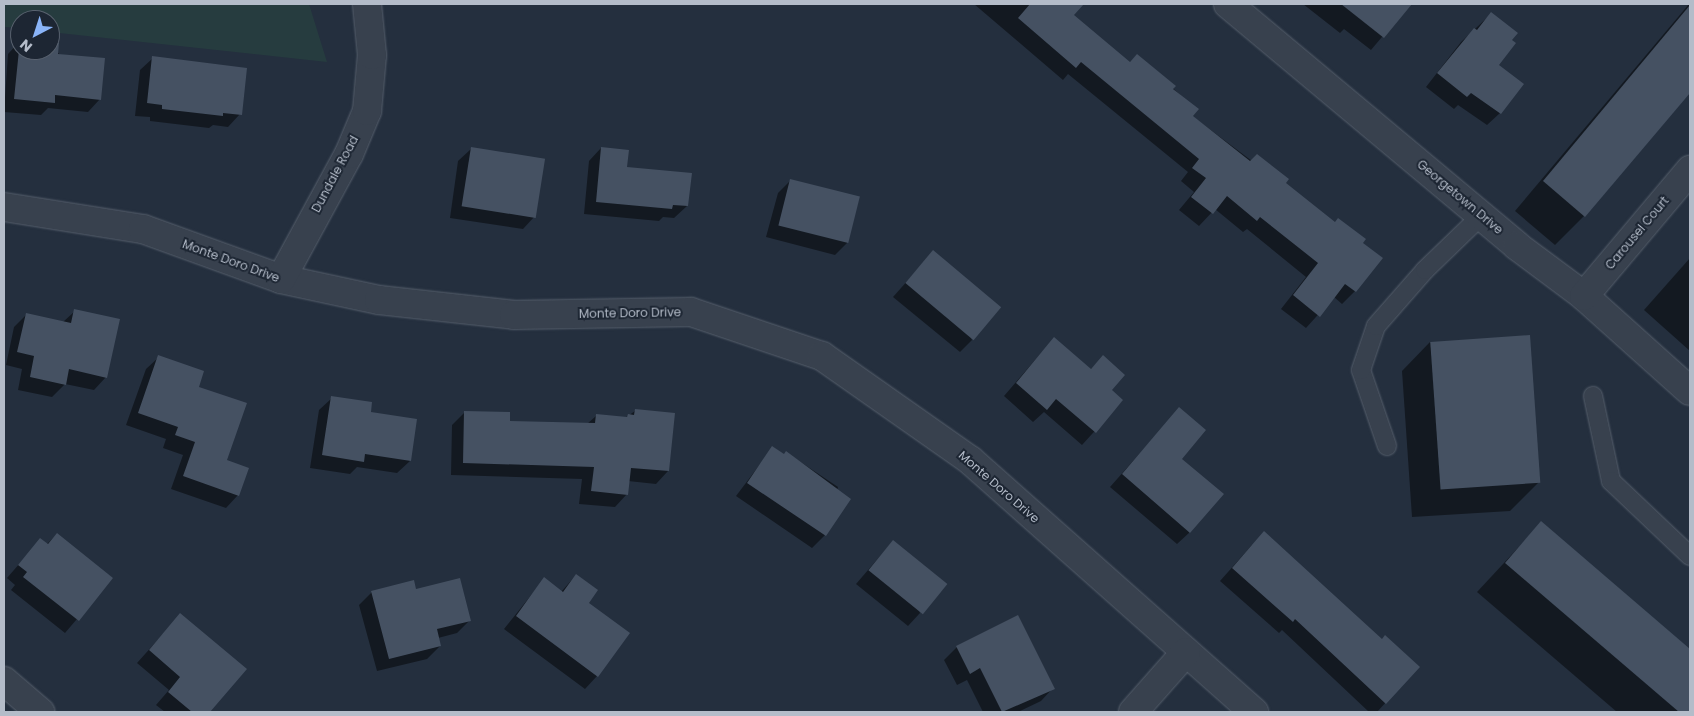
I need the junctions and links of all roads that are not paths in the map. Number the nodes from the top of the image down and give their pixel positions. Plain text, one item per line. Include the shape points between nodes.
1 (366, 4) edge
2 (1228, 4) edge
3 (1690, 170) edge
4 (4, 207) edge
5 (1482, 215) junction
6 (281, 279) junction
7 (1584, 296) junction
8 (1690, 391) edge
9 (1593, 396) dead end
10 (1387, 446) dead end
11 (1690, 556) edge
12 (1186, 652) junction
13 (4, 681) edge
14 (40, 712) edge
15 (1133, 712) edge
16 (1254, 712) edge

1 - 6 street, Dundale Road via 372,56 367,111 349,154
2 - 5 street, Georgetown Drive
3 - 7 street, Carousel Court
4 - 6 street, Monte Doro Drive via 143,229
5 - 7 street, Georgetown Drive
5 - 10 lane via 1425,270 1376,326 1361,370
6 - 12 street, Monte Doro Drive via 379,300 514,315 691,312 822,356 970,460
7 - 8 street, Georgetown Drive
9 - 11 lane via 1611,481
12 - 15 street
12 - 16 street, Monte Doro Drive
13 - 14 street

